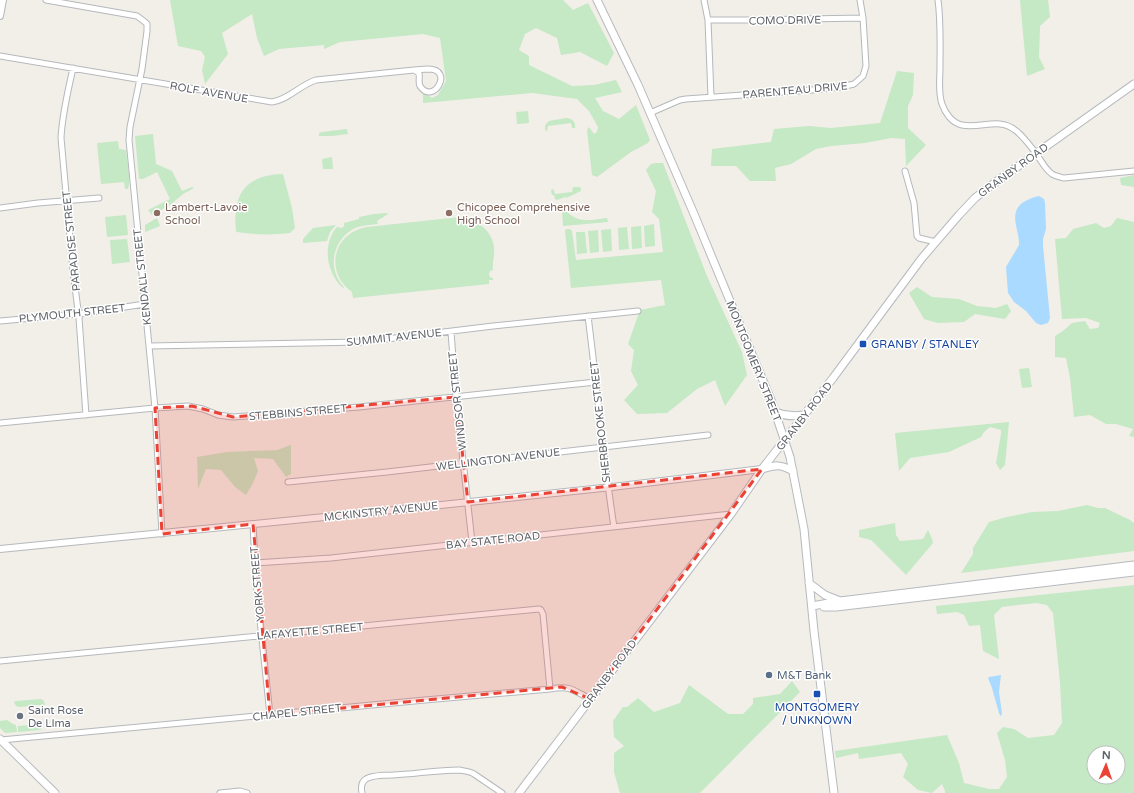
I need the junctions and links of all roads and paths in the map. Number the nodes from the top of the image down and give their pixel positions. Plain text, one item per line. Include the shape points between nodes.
1 (3, 0) edge
2 (46, 0) edge
3 (596, 0) edge
4 (704, 0) edge
5 (860, 0) edge
6 (938, 0) edge
7 (0, 16) edge
8 (863, 18) junction
9 (708, 20) junction
10 (0, 56) edge
11 (73, 68) junction
12 (414, 70) junction
13 (140, 80) junction
14 (1134, 84) edge
15 (711, 97) junction
16 (650, 113) junction
17 (1036, 153) junction
18 (905, 171) dead end
19 (1134, 171) edge
20 (99, 198) dead end
21 (67, 201) junction
22 (0, 208) edge
23 (936, 242) junction
24 (145, 304) junction
25 (638, 311) dead end
26 (78, 314) junction
27 (588, 316) junction
28 (0, 321) edge
29 (450, 332) junction
30 (149, 346) junction
31 (596, 382) junction
32 (456, 397) junction
33 (155, 408) junction
34 (775, 412) junction
35 (86, 415) junction
36 (804, 415) junction
37 (0, 423) edge
38 (708, 436) dead end
39 (785, 441) junction
40 (603, 447) junction
41 (464, 464) junction
42 (762, 469) junction
43 (793, 471) junction
44 (288, 482) dead end
45 (608, 487) junction
46 (468, 502) junction
47 (731, 514) junction
48 (253, 524) junction
49 (614, 527) junction
50 (162, 534) junction
51 (472, 542) junction
52 (0, 549) edge
53 (255, 563) junction
54 (1134, 565) edge
55 (1134, 572) edge
56 (809, 583) junction
57 (840, 601) junction
58 (812, 606) junction
59 (262, 636) junction
60 (0, 661) edge
61 (550, 689) junction
62 (590, 699) junction
63 (270, 715) junction
64 (1, 740) edge
65 (54, 793) edge
66 (220, 793) edge
67 (247, 793) edge
68 (362, 793) edge
69 (502, 793) edge
70 (519, 793) edge
71 (834, 793) edge

1 - 7 street
2 - 13 street, KENDALL STREET via 141,17 147,26 147,36
3 - 16 main road, MONTGOMERY STREET
4 - 9 street
5 - 8 street, PARENTEAU DRIVE
6 - 17 street via 940,92 946,115 961,125 1005,124 1016,130
8 - 9 street, COMO DRIVE
8 - 15 street, PARENTEAU DRIVE via 866,66 863,76 854,84 842,88
9 - 15 street
10 - 11 street, ROLF AVENUE
11 - 13 street, ROLF AVENUE
11 - 21 street, PARADISE STREET via 62,127
12 - 12 street, ROLF AVENUE via 418,73 419,83 423,89 434,91 441,83 440,76 435,70
12 - 13 street, ROLF AVENUE via 316,80 272,102
13 - 24 street, KENDALL STREET via 129,140
14 - 17 main road, GRANBY ROAD
15 - 16 street, PARENTEAU DRIVE via 683,99
16 - 34 main road, MONTGOMERY STREET
17 - 19 street via 1045,168 1053,175 1064,178
17 - 23 main road, GRANBY ROAD via 976,198
18 - 23 street via 914,203 917,236
20 - 21 street
21 - 22 street
21 - 26 street, PARADISE STREET
23 - 36 main road, GRANBY ROAD
24 - 26 street, PLYMOUTH STREET
24 - 30 street, KENDALL STREET
25 - 27 street, SUMMIT AVENUE
26 - 28 street, PLYMOUTH STREET
26 - 35 street, PARADISE STREET
27 - 29 street, SUMMIT AVENUE
27 - 31 street, SHERBROOKE STREET
29 - 30 street, SUMMIT AVENUE via 362,342
29 - 32 street, WINDSOR STREET
30 - 33 street, KENDALL STREET
31 - 32 street, STEBBINS STREET
31 - 40 street, SHERBROOKE STREET
32 - 33 street, STEBBINS STREET via 233,417 195,407
32 - 41 street, WINDSOR STREET
33 - 35 street, STEBBINS STREET
33 - 50 street, KENDALL STREET
34 - 36 main road via 784,416
34 - 39 main road, MONTGOMERY STREET
35 - 37 street, STEBBINS STREET
36 - 39 main road, GRANBY ROAD
38 - 40 street, WELLINGTON AVENUE
39 - 42 main road, GRANBY ROAD
39 - 43 main road, MONTGOMERY STREET
40 - 41 street, WELLINGTON AVENUE
40 - 45 street, SHERBROOKE STREET
41 - 44 street, WELLINGTON AVENUE
41 - 46 street, WINDSOR STREET
42 - 43 main road via 781,465
42 - 45 street, MCKINSTRY AVENUE
42 - 47 main road, GRANBY ROAD
43 - 56 main road, MONTGOMERY STREET via 804,529
45 - 46 street, MCKINSTRY AVENUE
45 - 49 street, SHERBROOKE STREET
46 - 48 street, MCKINSTRY AVENUE
46 - 51 street, WINDSOR STREET
47 - 49 street, BAY STATE ROAD
47 - 62 main road, GRANBY ROAD
48 - 50 street, MCKINSTRY AVENUE
48 - 53 street, YORK STREET
49 - 51 street, BAY STATE ROAD
50 - 52 street, MCKINSTRY AVENUE
51 - 53 street, BAY STATE ROAD via 331,558
53 - 59 street, YORK STREET
54 - 57 main road
55 - 58 main road via 836,607
56 - 57 main road via 825,595
56 - 58 main road, MONTGOMERY STREET
57 - 58 main road
58 - 71 main road, MONTGOMERY STREET
59 - 60 street, LAFAYETTE STREET
59 - 61 street, LAFAYETTE STREET via 540,610 543,614
59 - 63 street, YORK STREET
61 - 62 street, CHAPEL STREET via 568,687
61 - 63 street, CHAPEL STREET
62 - 70 main road, GRANBY ROAD
63 - 64 street, CHAPEL STREET
64 - 65 main road
66 - 67 street
68 - 69 street via 362,783 369,778 458,770 474,774

